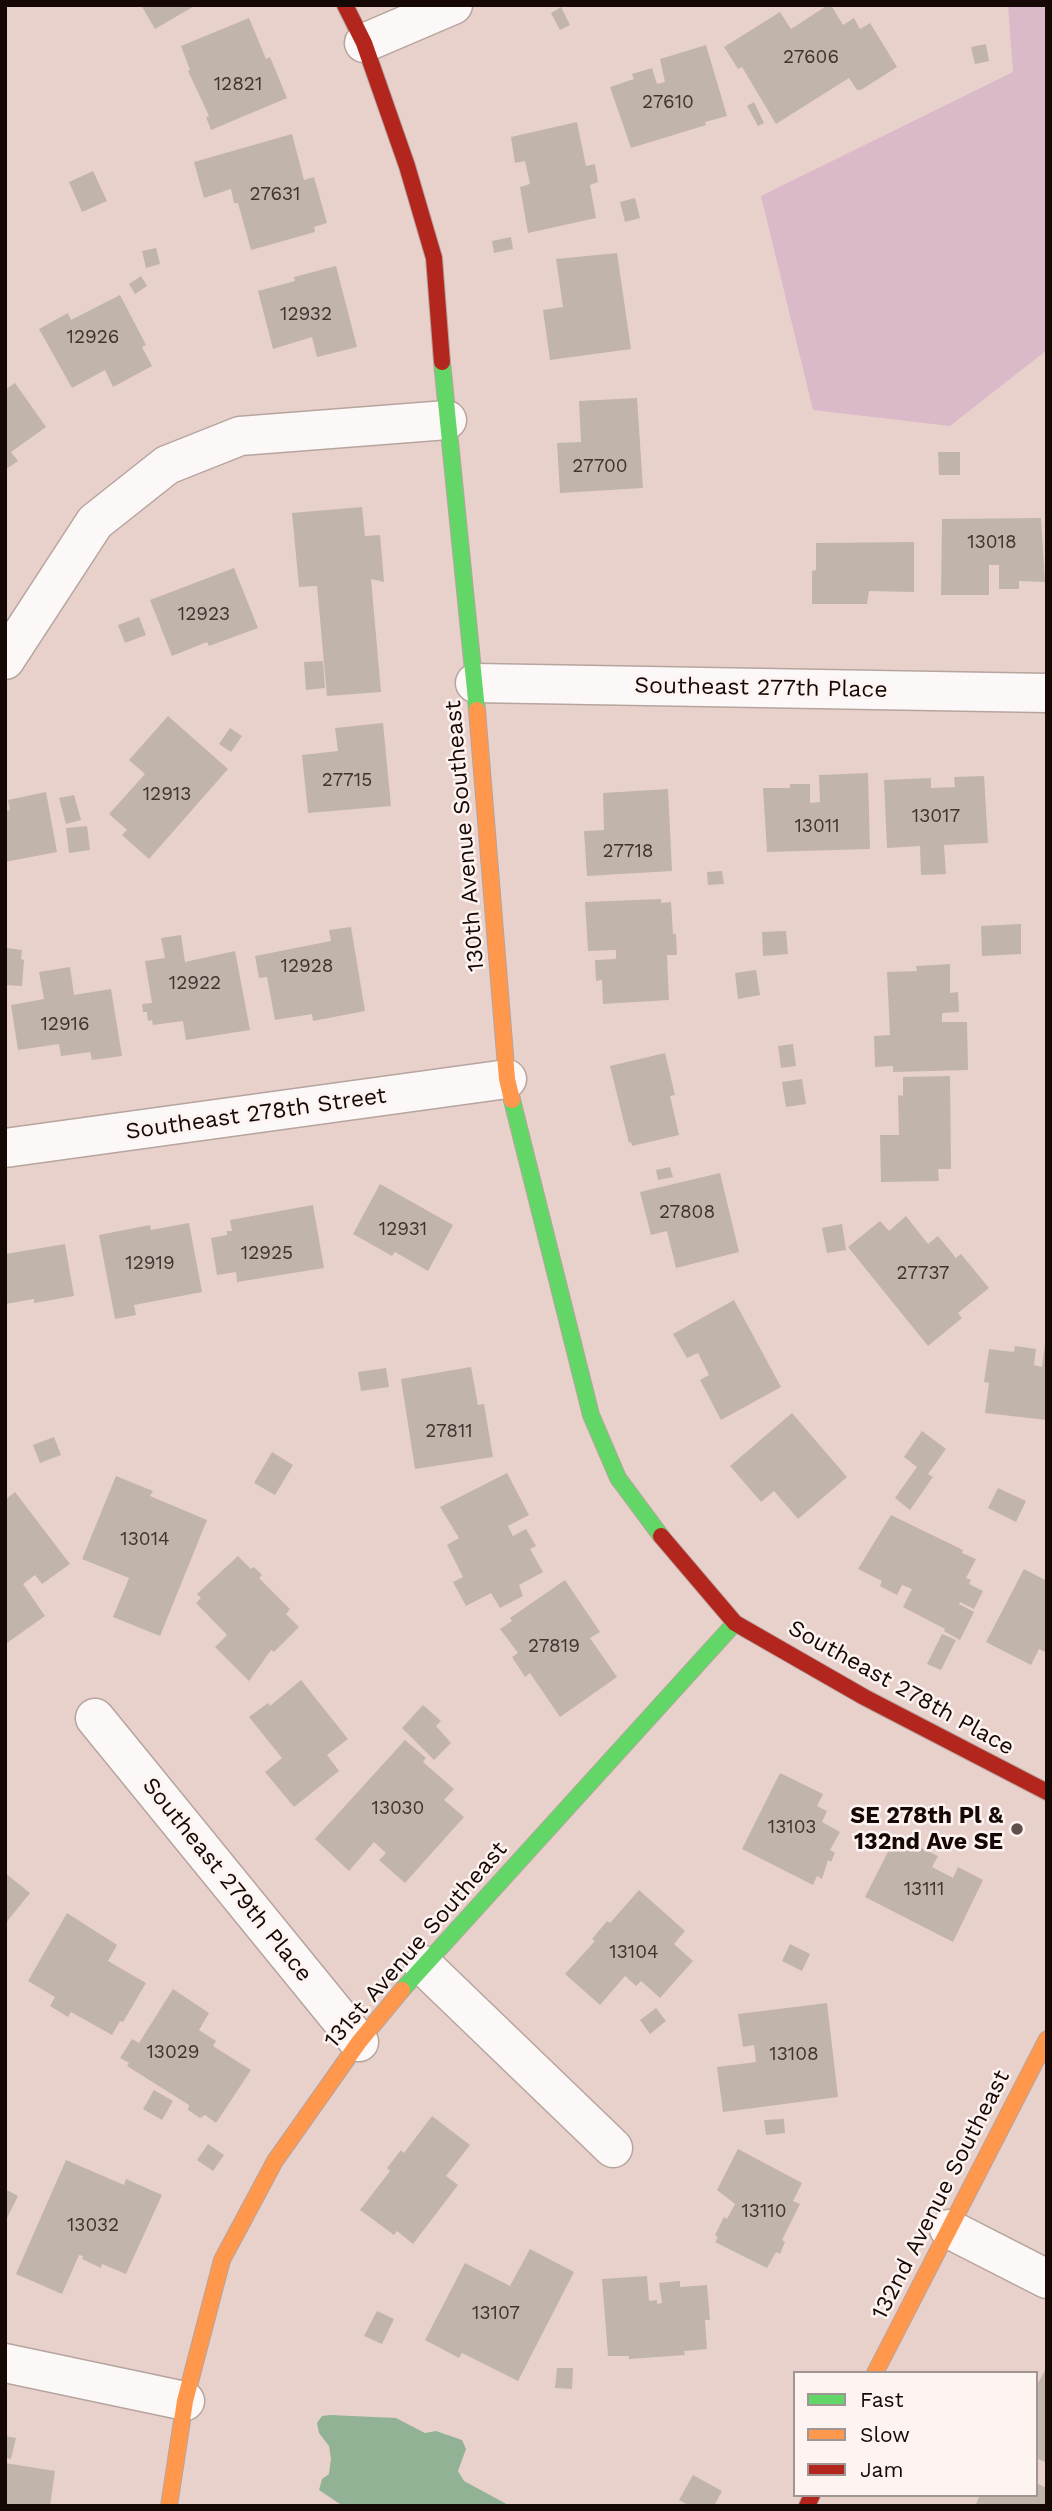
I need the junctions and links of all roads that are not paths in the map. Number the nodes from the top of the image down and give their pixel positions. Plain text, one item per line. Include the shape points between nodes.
1 (345, 5) edge
2 (453, 5) edge
3 (363, 43) junction
4 (447, 420) junction
5 (5, 660) edge
6 (475, 683) junction
7 (1047, 693) edge
8 (507, 1079) junction
9 (5, 1148) edge
10 (735, 1623) junction
11 (95, 1718) dead end
12 (1047, 1792) edge
13 (423, 1965) junction
14 (1047, 2039) edge
15 (359, 2042) junction
16 (613, 2148) dead end
17 (949, 2229) junction
18 (1047, 2279) edge
19 (5, 2363) edge
20 (876, 2371) edge
21 (186, 2401) junction
22 (169, 2506) edge

1 - 3 street, 130th Avenue Southeast
2 - 3 street
3 - 4 street, 130th Avenue Southeast via 434,258
4 - 5 street via 240,436 167,466 95,522
4 - 6 street, 130th Avenue Southeast
6 - 7 street, Southeast 277th Place
6 - 8 street, 130th Avenue Southeast
8 - 9 street, Southeast 278th Street
8 - 10 street, 130th Avenue Southeast via 588,1401 618,1478
10 - 12 street, Southeast 278th Place via 864,1697
10 - 13 street, 131st Avenue Southeast
11 - 15 street, Southeast 279th Place
13 - 15 street, 131st Avenue Southeast
13 - 16 street
14 - 17 street, 132nd Avenue Southeast
15 - 21 street, 131st Avenue Southeast via 275,2161 222,2260
17 - 18 street
17 - 20 street, 132nd Avenue Southeast
19 - 21 street
21 - 22 street, 131st Avenue Southeast

